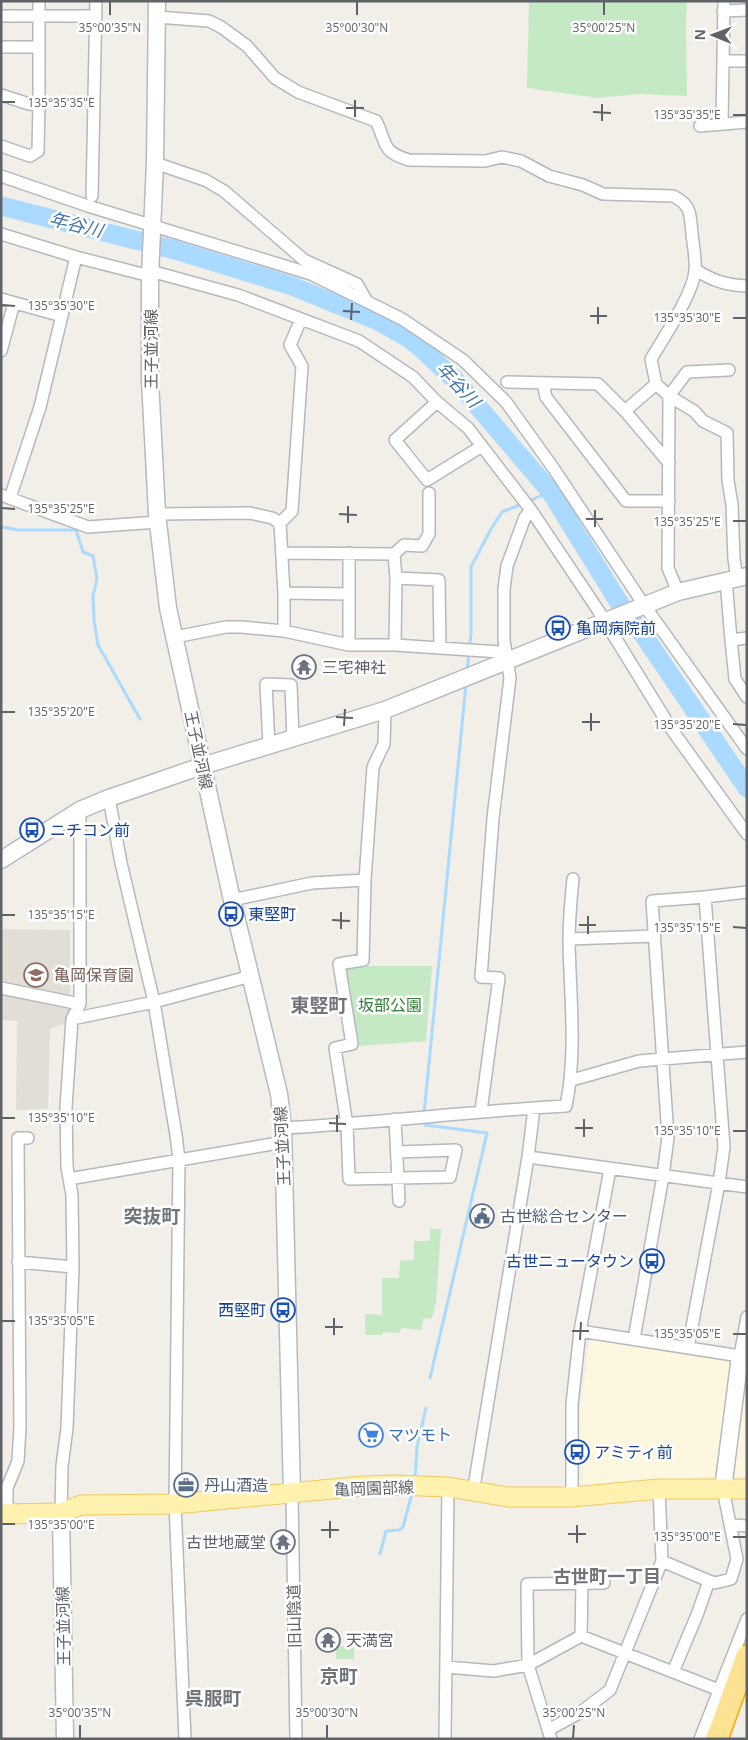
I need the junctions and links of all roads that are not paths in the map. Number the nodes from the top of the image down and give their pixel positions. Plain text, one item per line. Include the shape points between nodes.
1 (39, 1) edge
2 (96, 1) edge
3 (724, 6) edge
4 (157, 9) edge
5 (747, 10) edge
6 (1, 16) edge
7 (39, 16) junction
8 (96, 16) junction
9 (1, 46) edge
10 (38, 47) junction
11 (723, 61) junction
12 (747, 61) edge
13 (1, 96) edge
14 (39, 105) junction
15 (747, 122) edge
16 (722, 124) junction
17 (700, 126) dead end
18 (1, 146) edge
19 (155, 163) junction
20 (1, 176) edge
21 (92, 196) dead end
22 (153, 229) junction
23 (1, 234) edge
24 (76, 257) junction
25 (696, 270) junction
26 (150, 271) junction
27 (747, 286) edge
28 (1, 299) edge
29 (366, 300) junction
30 (14, 303) junction
31 (62, 316) junction
32 (301, 319) junction
33 (1, 351) edge
34 (730, 370) dead end
35 (507, 382) dead end
36 (543, 383) junction
37 (656, 384) junction
38 (669, 396) junction
39 (436, 402) junction
40 (626, 412) junction
41 (482, 446) junction
42 (669, 463) junction
43 (429, 493) dead end
44 (5, 496) edge
45 (669, 500) junction
46 (531, 510) junction
47 (158, 518) junction
48 (280, 523) junction
49 (282, 553) junction
50 (349, 553) junction
51 (394, 554) junction
52 (396, 578) junction
53 (737, 578) edge
54 (678, 592) junction
55 (284, 593) junction
56 (349, 594) junction
57 (641, 606) junction
58 (609, 620) junction
59 (284, 631) junction
60 (174, 637) junction
61 (747, 638) edge
62 (731, 640) junction
63 (395, 644) junction
64 (349, 645) junction
65 (440, 648) junction
66 (507, 660) junction
67 (741, 678) edge
68 (747, 697) edge
69 (385, 710) junction
70 (292, 738) junction
71 (269, 746) junction
72 (747, 749) edge
73 (202, 766) junction
74 (109, 798) junction
75 (80, 810) junction
76 (747, 834) edge
77 (1, 860) edge
78 (572, 879) dead end
79 (366, 880) junction
80 (747, 892) edge
81 (705, 897) junction
82 (232, 900) junction
83 (655, 936) junction
84 (569, 939) junction
85 (251, 976) junction
86 (1, 988) edge
87 (154, 1002) junction
88 (80, 1004) junction
89 (72, 1018) junction
90 (747, 1052) edge
91 (717, 1055) junction
92 (663, 1058) junction
93 (572, 1080) junction
94 (534, 1108) junction
95 (480, 1111) junction
96 (395, 1119) junction
97 (348, 1125) junction
98 (284, 1135) junction
99 (28, 1138) dead end
100 (397, 1152) junction
101 (528, 1157) junction
102 (179, 1160) junction
103 (610, 1169) junction
104 (663, 1176) junction
105 (398, 1178) junction
106 (69, 1179) junction
107 (719, 1183) junction
108 (747, 1187) edge
109 (399, 1201) dead end
110 (18, 1262) junction
111 (73, 1267) junction
112 (747, 1317) edge
113 (580, 1331) junction
114 (634, 1339) junction
115 (688, 1348) junction
116 (740, 1356) junction
117 (448, 1487) junction
118 (659, 1489) junction
119 (723, 1489) junction
120 (747, 1489) edge
121 (473, 1493) junction
122 (292, 1494) junction
123 (572, 1497) junction
124 (175, 1504) junction
125 (62, 1512) junction
126 (4, 1514) edge
127 (732, 1525) junction
128 (747, 1526) edge
129 (662, 1561) junction
130 (709, 1582) junction
131 (582, 1583) junction
132 (604, 1583) dead end
133 (747, 1619) edge
134 (581, 1636) junction
135 (625, 1652) junction
136 (747, 1656) edge
137 (528, 1665) junction
138 (446, 1667) junction
139 (673, 1672) junction
140 (719, 1690) junction
141 (550, 1734) edge
142 (65, 1739) edge
143 (185, 1739) edge
144 (296, 1739) edge
145 (445, 1739) edge
146 (700, 1739) edge
147 (717, 1739) edge

1 - 7 street
2 - 8 street
3 - 5 street
3 - 11 street
4 - 19 main road, 王子並河線
4 - 25 street via 221,27 247,46 275,78 298,92 376,121 389,151 398,157 485,161 502,157 521,161 549,176 603,194 673,196 683,200 690,211
6 - 7 street
7 - 8 street
7 - 10 street
8 - 21 street
9 - 10 street
10 - 14 street
11 - 12 street
11 - 16 street
13 - 14 street
14 - 18 street via 38,151 30,156
15 - 16 street
16 - 17 street
19 - 22 main road, 王子並河線
19 - 29 street via 205,180 224,191 304,260 357,284
20 - 22 street
22 - 26 main road, 王子並河線
22 - 29 street via 312,274
23 - 24 street
24 - 26 street
24 - 31 street
25 - 27 street via 712,280
25 - 37 street via 676,317 651,358
26 - 32 street via 238,295
26 - 47 main road, 王子並河線 via 150,380
28 - 30 street
29 - 57 street via 402,319 462,360 506,402 554,469
30 - 31 street
30 - 33 street
31 - 44 street via 40,407
32 - 39 street via 358,340 413,377
32 - 48 street via 290,345 302,366 292,511
34 - 38 street via 687,372
35 - 36 street
36 - 40 street via 598,384
36 - 45 street via 546,397 626,501
37 - 38 street
37 - 40 street
38 - 42 street
38 - 53 street via 694,411 703,421 727,433
39 - 41 street via 468,428
39 - 41 street via 395,440 427,480
40 - 42 street
41 - 46 street
42 - 45 street
43 - 51 street via 429,534 422,546 404,545
44 - 47 street via 88,526
45 - 54 street via 668,568
46 - 58 street
46 - 66 street via 525,517 506,566 504,640
47 - 48 street via 250,513
47 - 60 main road, 王子並河線
48 - 49 street
49 - 50 street
49 - 55 street
50 - 51 street
50 - 56 street
51 - 52 street
52 - 63 street
52 - 65 street via 439,580
53 - 54 main road
53 - 62 street
54 - 57 main road
55 - 56 street
55 - 59 street
56 - 64 street
57 - 58 main road
57 - 72 street
58 - 66 main road
58 - 76 street via 672,730
59 - 60 street via 226,627
59 - 64 street
60 - 73 main road, 王子並河線
61 - 62 street
62 - 67 street
63 - 64 street
63 - 65 street
65 - 66 street via 500,652
66 - 69 main road
66 - 95 street via 510,678 492,818 481,977 499,978
67 - 68 street
69 - 70 main road
69 - 79 street via 384,744 373,767
70 - 71 main road
70 - 71 street via 291,685 266,684
71 - 73 main road
73 - 74 main road
73 - 82 main road, 王子並河線
74 - 75 main road
74 - 87 street
75 - 77 main road
75 - 88 street
78 - 84 street
79 - 82 street via 312,883
79 - 97 street via 363,960 339,964 352,1044 336,1048
80 - 81 street
81 - 83 street via 652,901
81 - 91 street
82 - 85 main road, 王子並河線
83 - 84 street
83 - 92 street
84 - 93 street
85 - 87 street
85 - 98 main road, 王子並河線
86 - 88 street
87 - 89 street
87 - 102 street
88 - 89 street
89 - 106 street via 66,1108
90 - 91 street
91 - 92 street
91 - 107 street via 724,1147
92 - 93 street via 638,1061
92 - 104 street via 668,1137
93 - 94 street via 566,1106
94 - 95 street
94 - 101 street
95 - 96 street
96 - 97 street
96 - 100 street
97 - 98 street
97 - 105 street via 349,1179
98 - 102 street
98 - 122 main road, 王子並河線
99 - 110 street via 18,1138
100 - 105 street
100 - 105 street via 456,1150 450,1177
101 - 103 street
101 - 121 street
102 - 106 street
102 - 124 street
103 - 104 street
103 - 113 street
104 - 107 street
104 - 114 street
105 - 109 street
106 - 111 street
107 - 108 street
107 - 115 street
110 - 111 street
110 - 126 street via 20,1427 18,1461 7,1488
111 - 125 street
112 - 116 street
113 - 114 street
113 - 123 street via 572,1404
114 - 115 street
115 - 116 street
116 - 119 main road
117 - 121 main road, 亀岡園部線
117 - 122 main road, 亀岡園部線 via 379,1486
117 - 138 street
118 - 119 main road, 亀岡園部線
118 - 123 main road, 亀岡園部線
118 - 129 street
119 - 120 main road, 亀岡園部線
119 - 127 street
121 - 123 main road, 亀岡園部線 via 508,1497
122 - 124 main road, 亀岡園部線
122 - 144 street, 旧山陰道
124 - 125 main road, 亀岡園部線 via 81,1505
124 - 143 street
125 - 126 main road, 亀岡園部線
125 - 142 main road, 王子並河線
127 - 128 street
127 - 130 street via 737,1559 731,1579
129 - 130 street
129 - 135 street
130 - 139 street
131 - 132 street
131 - 134 street
131 - 137 street via 527,1584
133 - 140 street
134 - 135 street
134 - 137 street
135 - 139 street
135 - 141 street via 610,1690
136 - 147 highway
137 - 138 street via 494,1671
137 - 141 street
138 - 145 street
139 - 140 street
140 - 146 street

